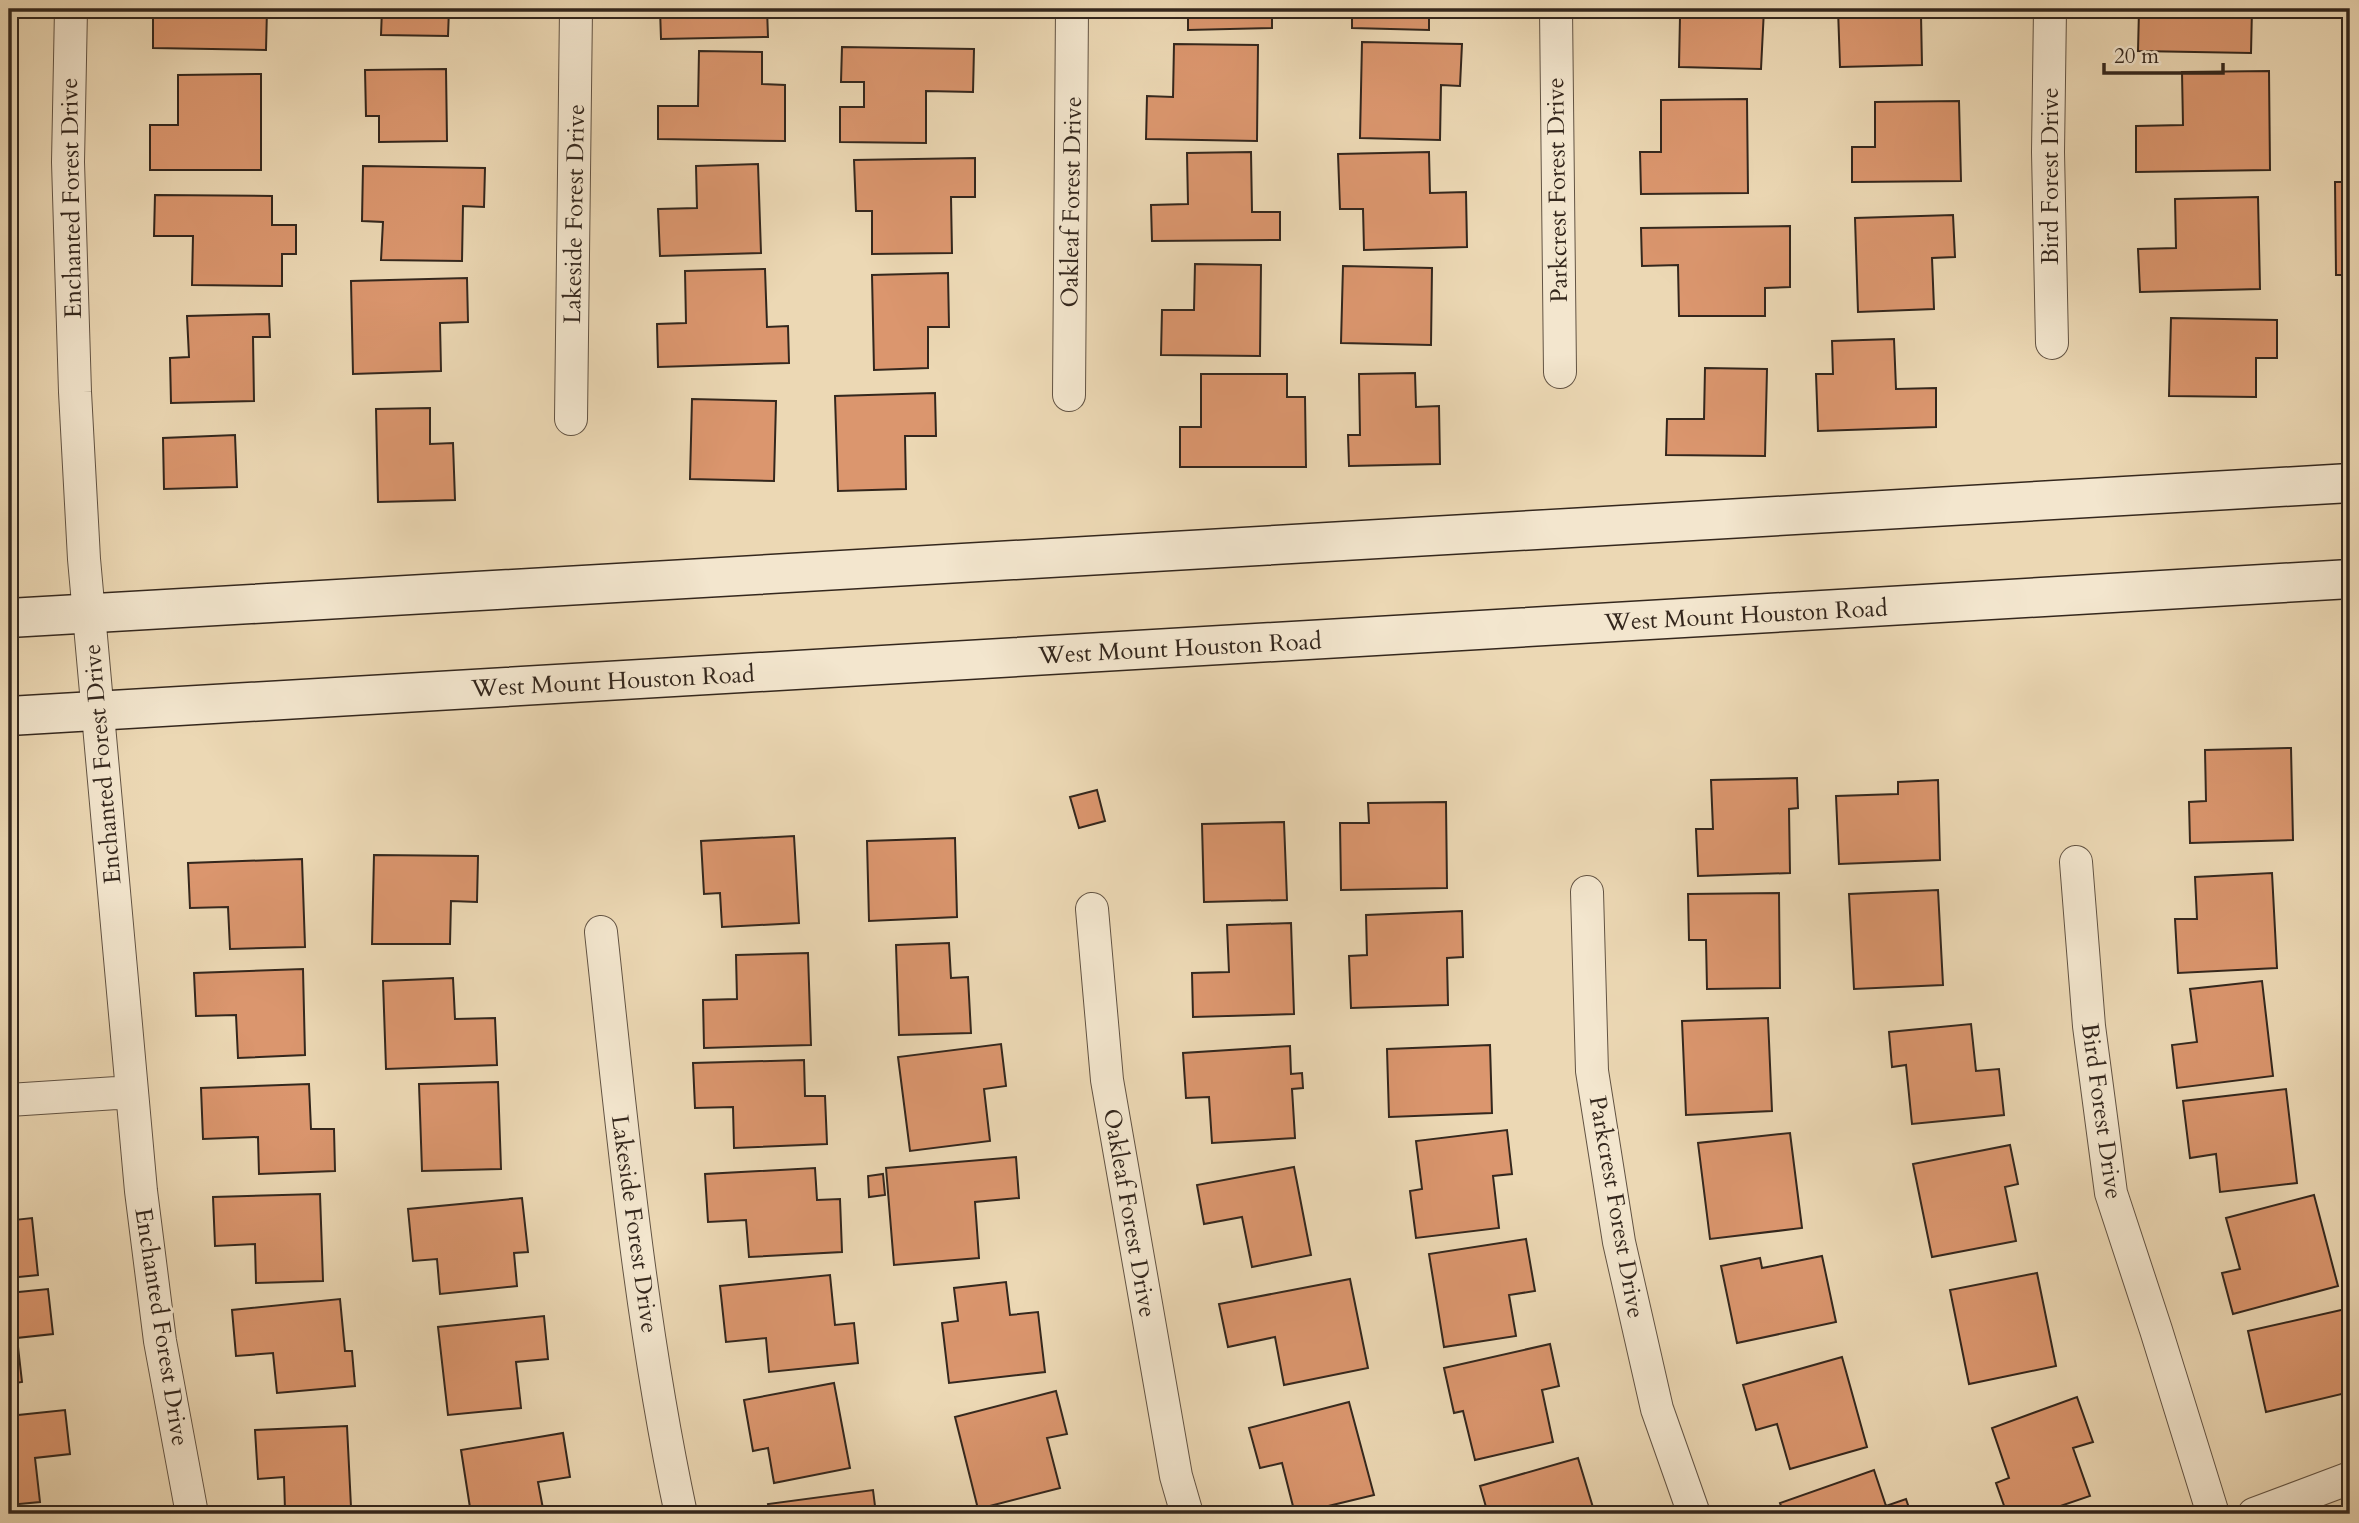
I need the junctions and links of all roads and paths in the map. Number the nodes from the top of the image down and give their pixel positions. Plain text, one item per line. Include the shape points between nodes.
1 (71, 9) edge
2 (576, 9) edge
3 (1073, 9) edge
4 (1556, 9) edge
5 (2050, 9) edge
6 (2052, 343) dead end
7 (1560, 372) dead end
8 (1069, 395) dead end
9 (571, 419) dead end
10 (2350, 483) edge
11 (2350, 579) edge
12 (89, 613) junction
13 (9, 618) edge
14 (97, 711) junction
15 (9, 716) edge
16 (2076, 862) dead end
17 (1587, 892) dead end
18 (1092, 909) dead end
19 (601, 932) dead end
20 (132, 1092) junction
21 (9, 1100) edge
22 (2350, 1478) edge
23 (192, 1514) edge
24 (681, 1514) edge
25 (1187, 1514) edge
26 (1694, 1514) edge
27 (2213, 1514) edge
28 (2254, 1514) edge

1 - 12 street, Enchanted Forest Drive via 68,162
2 - 9 street, Lakeside Forest Drive
3 - 8 street, Oakleaf Forest Drive
4 - 7 street, Parkcrest Forest Drive
5 - 6 street, Bird Forest Drive
10 - 12 main road
11 - 14 main road, West Mount Houston Road
12 - 13 main road
12 - 14 street, Enchanted Forest Drive
14 - 15 main road, West Mount Houston Road
14 - 20 street, Enchanted Forest Drive
16 - 27 street, Bird Forest Drive via 2111,1193
17 - 26 street, Parkcrest Forest Drive via 1592,1070 1619,1242 1657,1409
18 - 25 street, Oakleaf Forest Drive via 1107,1080 1176,1476
19 - 24 street, Lakeside Forest Drive via 628,1185 666,1445
20 - 21 street
20 - 23 street, Enchanted Forest Drive via 160,1341
22 - 28 street

